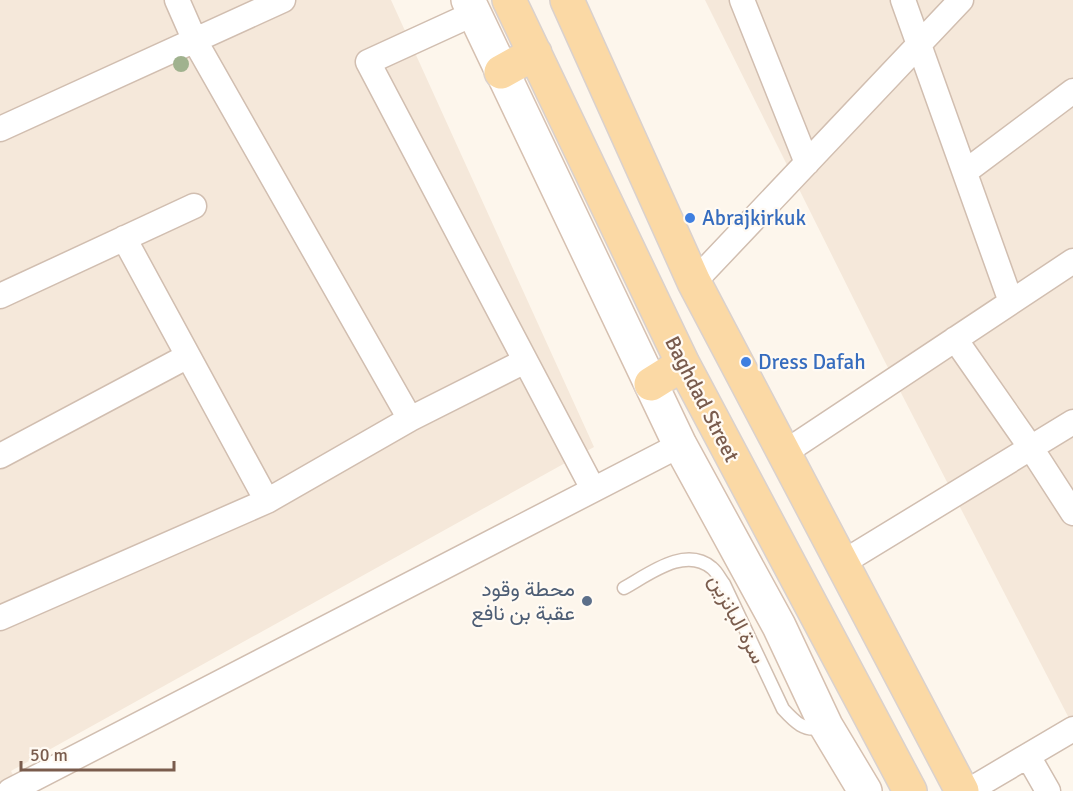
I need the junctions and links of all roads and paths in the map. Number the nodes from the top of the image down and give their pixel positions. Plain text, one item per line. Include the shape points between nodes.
1 (177, 0) edge
2 (283, 0) edge
3 (509, 0) edge
4 (567, 0) edge
5 (742, 0) edge
6 (903, 0) edge
7 (961, 0) edge
8 (472, 7) edge
9 (195, 41) junction
10 (920, 44) junction
11 (535, 53) junction
12 (501, 72) junction
13 (1073, 91) edge
14 (0, 129) edge
15 (807, 163) junction
16 (965, 172) junction
17 (194, 206) dead end
18 (124, 238) junction
19 (1073, 261) edge
20 (694, 282) junction
21 (0, 296) edge
22 (1011, 302) junction
23 (955, 339) junction
24 (188, 356) junction
25 (525, 361) junction
26 (683, 364) junction
27 (651, 384) junction
28 (410, 419) junction
29 (1073, 422) edge
30 (1031, 448) junction
31 (684, 451) junction
32 (784, 453) junction
33 (0, 456) edge
34 (593, 489) junction
35 (267, 501) junction
36 (1073, 513) edge
37 (842, 563) junction
38 (624, 588) dead end
39 (0, 618) edge
40 (826, 726) junction
41 (1073, 729) edge
42 (1028, 756) junction
43 (10, 791) edge
44 (865, 791) edge
45 (910, 791) edge
46 (962, 791) edge
47 (968, 791) edge
48 (1048, 791) edge

1 - 9 street
2 - 9 street
3 - 11 main road, Baghdad Street
4 - 20 main road
5 - 15 street
6 - 10 street
7 - 10 street
8 - 12 main road, سرة البانزين
8 - 25 street via 368,62
9 - 14 street
9 - 28 street
10 - 15 street
10 - 16 street
11 - 12 main road
11 - 26 main road, Baghdad Street
12 - 27 main road, سرة البانزين
13 - 16 street
15 - 20 street
16 - 22 street
17 - 18 street
18 - 21 street
18 - 24 street
19 - 22 street
20 - 32 main road
22 - 23 street
23 - 30 street
23 - 32 street
24 - 33 street
24 - 35 street
25 - 28 street
25 - 34 street
26 - 27 main road
26 - 45 main road, Baghdad Street
27 - 31 main road, سرة البانزين
28 - 35 street
29 - 30 street
30 - 36 street
30 - 37 street
31 - 34 street
31 - 40 main road, سرة البانزين via 779,626
32 - 37 main road
34 - 43 street
35 - 39 street
37 - 46 main road
38 - 40 lane, سرة البانزين via 672,562 686,559 712,568 724,584 783,709 805,728
40 - 44 main road, سرة البانزين
41 - 42 street
42 - 47 street
42 - 48 street

